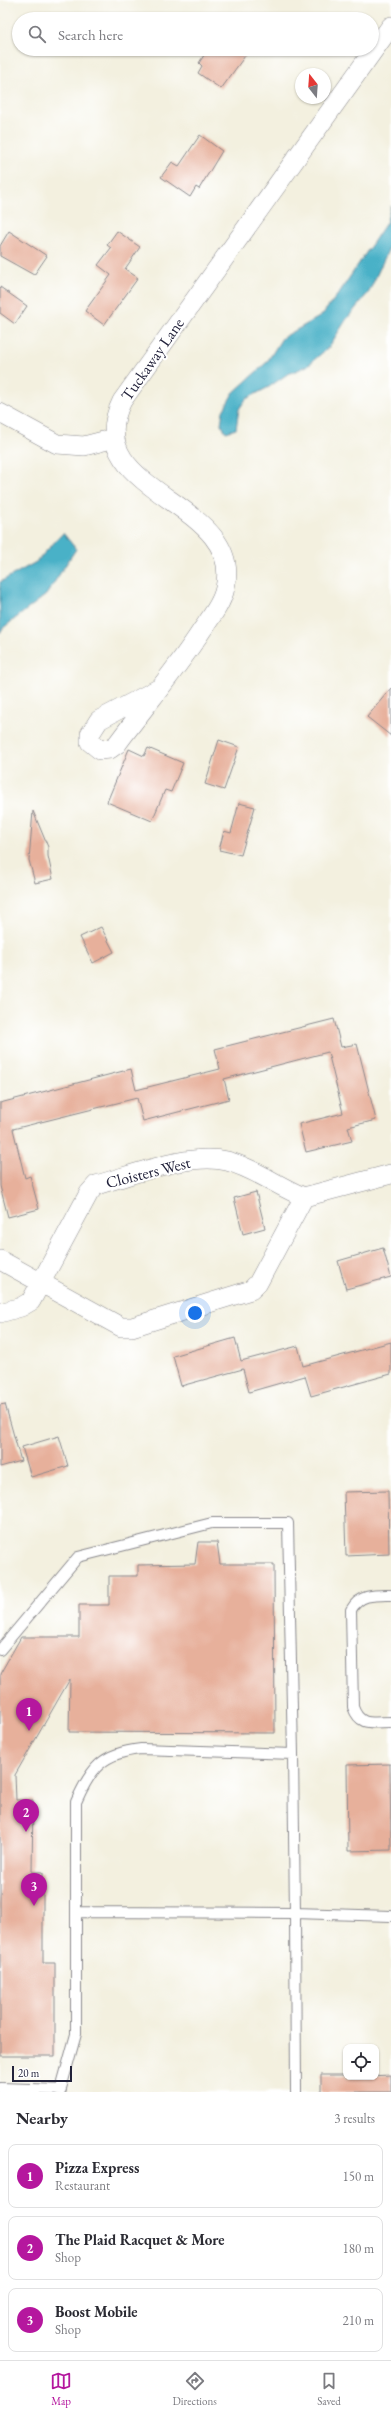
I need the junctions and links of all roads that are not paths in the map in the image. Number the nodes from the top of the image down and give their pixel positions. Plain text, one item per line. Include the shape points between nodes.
1 (391, 26) edge
2 (379, 43) edge
3 (369, 56) edge
4 (0, 413) edge
5 (115, 438) junction
6 (158, 689) dead end
7 (391, 1174) edge
8 (304, 1198) junction
9 (0, 1260) edge
10 (40, 1283) junction
11 (0, 1313) edge
12 (391, 1595) edge
13 (0, 1650) edge
14 (391, 1722) edge
15 (293, 1754) junction
16 (76, 1912) junction
17 (295, 1913) junction
18 (391, 1916) edge
19 (0, 2088) edge
20 (60, 2091) edge
21 (296, 2092) edge

1 - 2 street, Tuckaway Lane
3 - 5 street, Tuckaway Lane via 122,401 115,419
4 - 5 street via 56,444 84,446
5 - 6 street, Tuckaway Lane via 120,454 141,479 204,525 214,536 224,553 228,571 225,589 216,610
7 - 8 street
8 - 10 street, Cloisters West via 228,1161 206,1158 188,1160 96,1185 89,1193
8 - 10 street via 258,1283 246,1293 132,1327 121,1328
9 - 10 street
10 - 11 street, Cloisters West via 31,1300 21,1307
12 - 14 lane via 367,1596 356,1601 351,1610 353,1707 356,1717 363,1722
13 - 15 lane via 78,1557 212,1523 288,1523
15 - 16 lane via 141,1749 125,1751 106,1759 88,1775 76,1802
15 - 17 lane
16 - 17 lane
16 - 20 lane via 76,2034
17 - 18 lane
17 - 21 lane
19 - 20 lane

